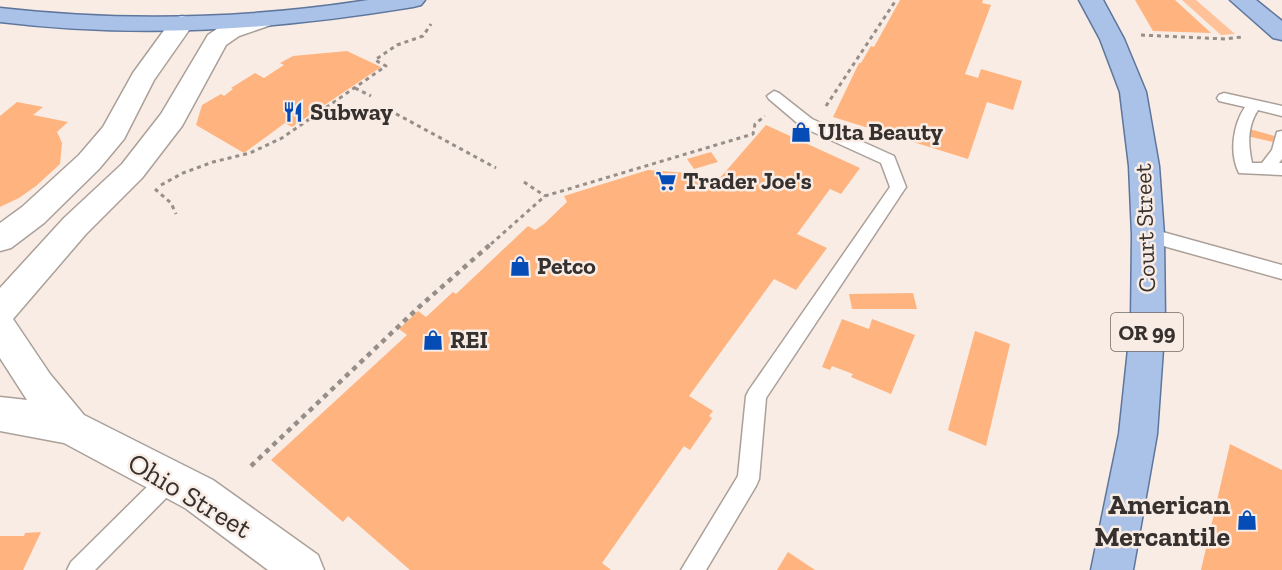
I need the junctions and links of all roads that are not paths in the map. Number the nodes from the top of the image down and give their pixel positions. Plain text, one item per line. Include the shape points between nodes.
1 (313, 0) edge
2 (413, 0) edge
3 (1091, 0) edge
4 (1242, 0) edge
5 (1260, 0) edge
6 (0, 15) edge
7 (262, 20) junction
8 (182, 23) junction
9 (1282, 25) edge
10 (1282, 33) edge
11 (1224, 98) dead end
12 (773, 104) road end
13 (1255, 104) junction
14 (1282, 111) edge
15 (1282, 136) edge
16 (1282, 169) edge
17 (1265, 170) junction
18 (1148, 235) junction
19 (0, 239) edge
20 (1282, 272) edge
21 (1, 316) edge
22 (0, 414) edge
23 (71, 427) junction
24 (170, 479) junction
25 (79, 570) edge
26 (303, 570) edge
27 (693, 570) edge
28 (1112, 570) edge

1 - 8 main road via 214,9
2 - 7 main road
3 - 18 main road, Court Street / OR 99 via 1133,92 1144,166
4 - 10 main road
5 - 9 main road
6 - 8 main road via 69,22
7 - 8 main road
7 - 21 street via 217,40 172,119 132,171 68,234
8 - 19 street via 142,79 114,132 89,162 33,215
11 - 13 lane
12 - 27 lane via 888,160 898,187 756,396 748,479
13 - 14 lane
13 - 17 lane via 1243,124 1240,146 1245,169
15 - 17 lane via 1280,151
16 - 17 lane
18 - 20 lane
18 - 28 main road, Court Street / OR 99 via 1148,321 1138,434
21 - 23 street, Ohio Street via 37,385
22 - 23 street, Ohio Street
23 - 24 street, Ohio Street
24 - 25 lane
24 - 26 street, Ohio Street via 200,494

